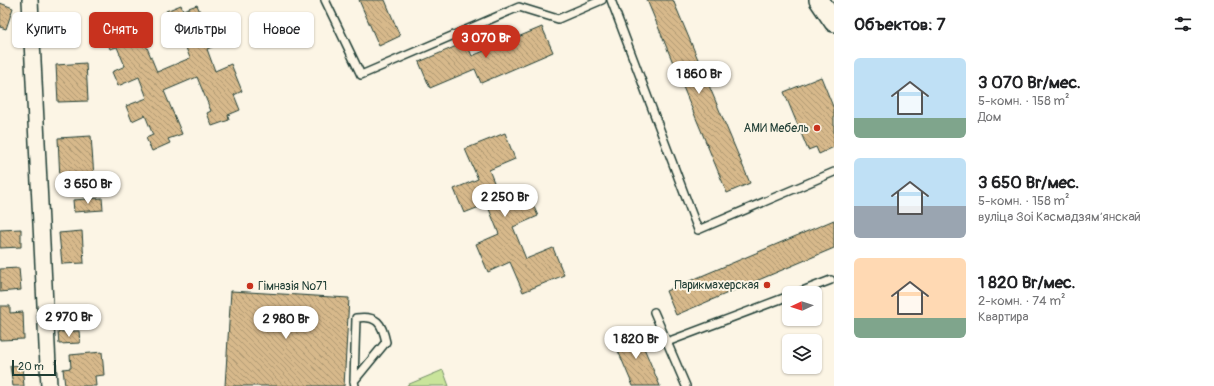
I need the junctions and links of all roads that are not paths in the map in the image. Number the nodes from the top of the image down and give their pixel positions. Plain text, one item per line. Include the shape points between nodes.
1 (30, 0) edge
2 (325, 0) edge
3 (602, 0) edge
4 (611, 0) edge
5 (819, 0) edge
6 (834, 22) edge
7 (834, 172) edge
8 (833, 282) edge
9 (820, 286) edge
10 (782, 299) edge
11 (654, 312) dead end
12 (667, 342) junction
13 (354, 384) edge
14 (49, 386) edge
15 (686, 386) edge

1 - 14 street
2 - 3 lane via 361,75 519,7 558,19
4 - 7 lane via 698,230
5 - 6 street
8 - 9 lane
10 - 12 lane
11 - 12 lane
12 - 15 lane
13 - 13 lane via 386,342 384,332 376,320 367,317 356,318

